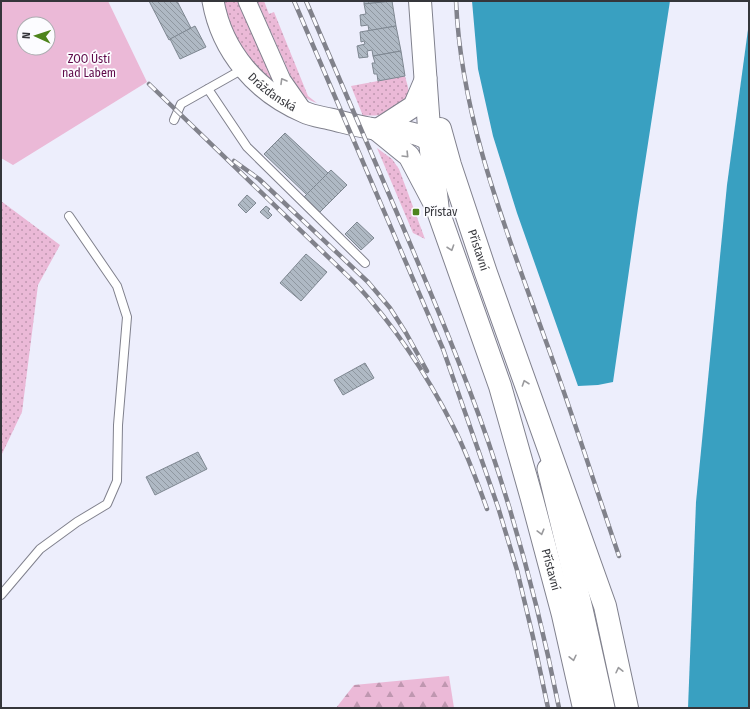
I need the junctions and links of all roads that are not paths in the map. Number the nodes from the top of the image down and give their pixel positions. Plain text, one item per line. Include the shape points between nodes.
1 (213, 1) edge
2 (247, 1) edge
3 (420, 1) edge
4 (244, 68) junction
5 (426, 78) junction
6 (208, 89) junction
7 (305, 113) junction
8 (174, 120) dead end
9 (377, 130) junction
10 (430, 142) junction
11 (450, 165) junction
12 (438, 211) junction
13 (69, 216) dead end
14 (365, 263) dead end
15 (500, 386) junction
16 (538, 420) junction
17 (1, 595) edge
18 (582, 609) junction
19 (584, 708) edge
20 (604, 708) edge
21 (627, 708) edge

1 - 4 street, Drážďanská via 229,46
7 -> 2 street via 282,80
3 - 5 main road, Přístavní
4 - 6 lane
4 - 7 street, Drážďanská via 262,87 281,101
5 - 9 street via 414,106
5 - 10 main road, Přístavní
5 - 11 main road, Přístavní
6 - 8 lane via 181,104
6 - 14 lane via 247,147
7 - 9 street, Drážďanská
9 - 10 street, Drážďanská via 415,134
9 -> 12 street via 409,156
10 - 11 street
10 - 12 main road, Přístavní
16 -> 11 main road, Přístavní
12 -> 15 main road, Přístavní
13 - 17 lane via 117,286 127,317 118,425 117,481 106,504 40,549
15 - 18 street, Přístavní via 544,497
15 -> 19 main road, Přístavní via 563,615
16 - 18 street, Přístavní
21 -> 16 main road, Přístavní via 605,606
18 - 20 street, Přístavní

